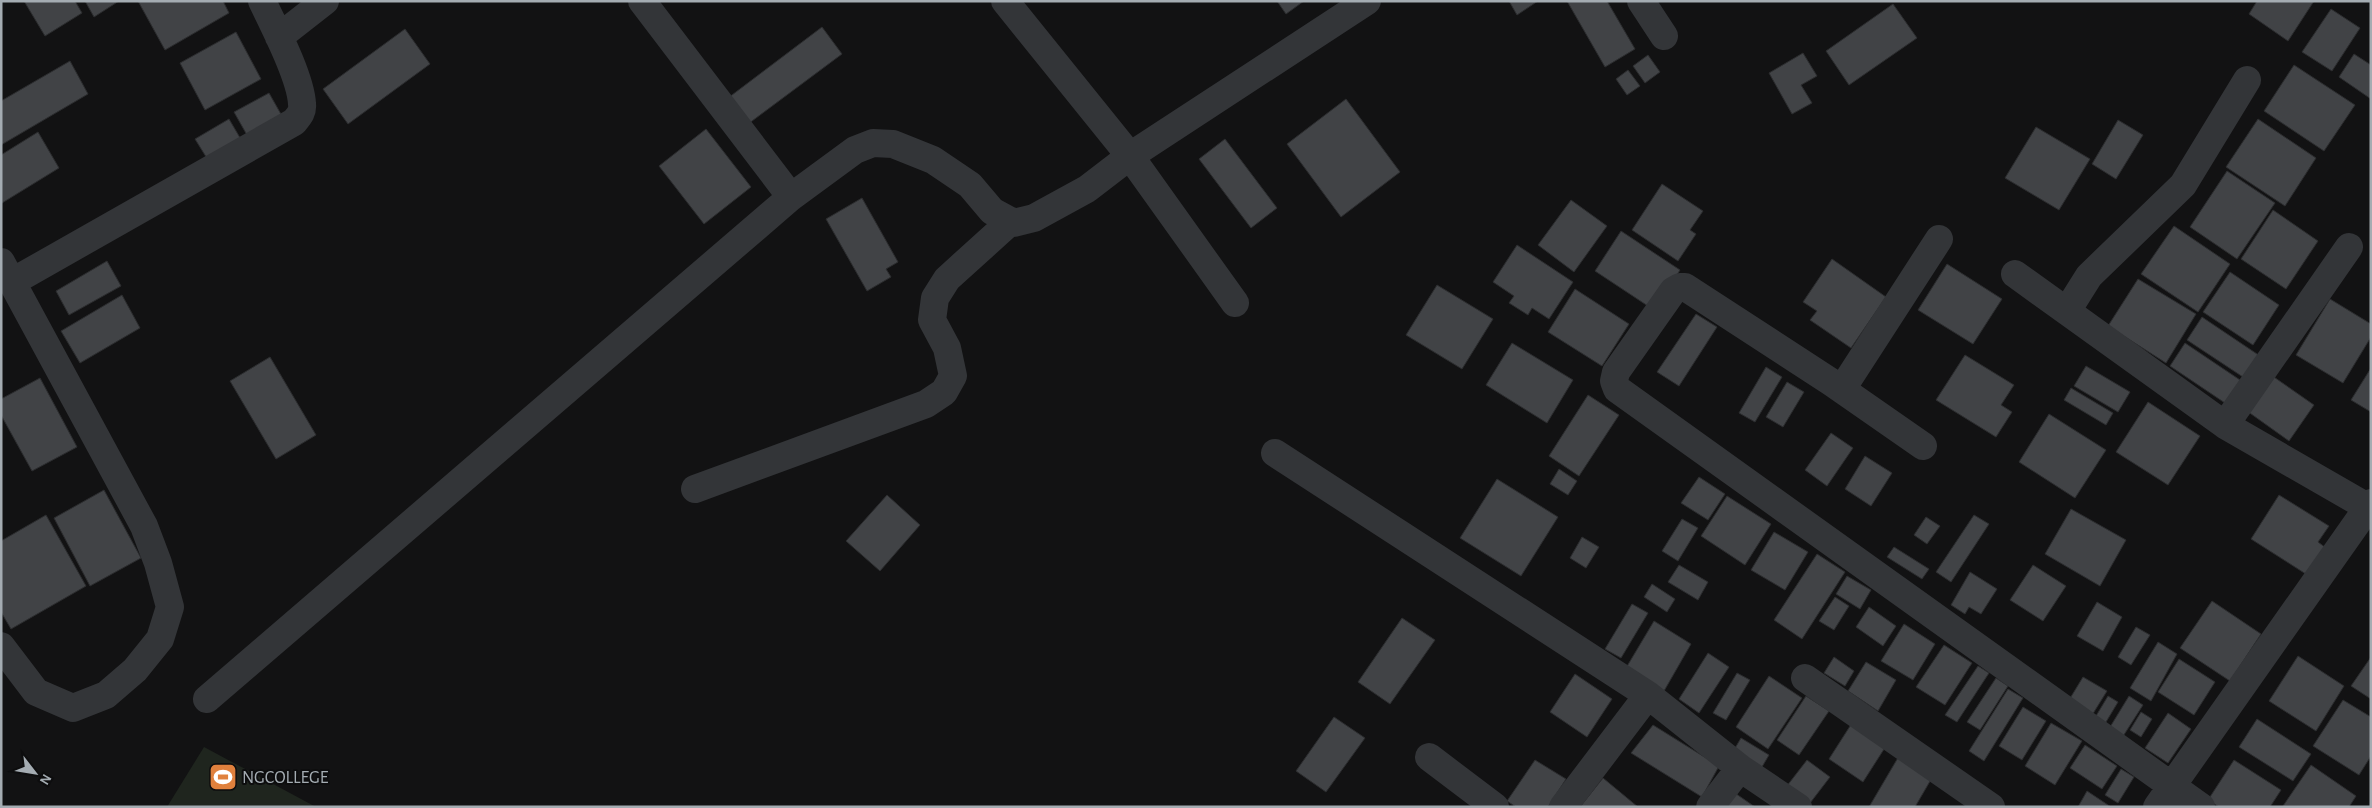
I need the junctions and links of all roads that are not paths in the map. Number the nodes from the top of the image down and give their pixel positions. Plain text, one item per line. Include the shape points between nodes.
1 (262, 1) edge
2 (325, 1) edge
3 (642, 1) edge
4 (1005, 1) edge
5 (1367, 1) edge
6 (1641, 1) edge
7 (1664, 36) dead end
8 (279, 37) junction
9 (2247, 80) dead end
10 (1130, 156) junction
11 (791, 197) junction
12 (1011, 221) junction
13 (1940, 239) dead end
14 (2349, 247) dead end
15 (7, 272) edge
16 (2015, 274) dead end
17 (1235, 303) dead end
18 (2068, 311) junction
19 (1842, 389) junction
20 (2226, 424) junction
21 (1923, 446) dead end
22 (1275, 453) dead end
23 (695, 489) dead end
24 (2370, 506) edge
25 (1, 646) edge
26 (1805, 678) dead end
27 (1648, 694) junction
28 (207, 699) dead end
29 (1429, 757) dead end
30 (1740, 768) junction
31 (2164, 796) edge
32 (1495, 807) edge
33 (1563, 807) edge
34 (1710, 807) edge
35 (1798, 807) edge
36 (1991, 807) edge
37 (2201, 807) edge

1 - 8 street
2 - 8 street
3 - 11 street
4 - 10 street
5 - 10 street
6 - 7 street
8 - 15 street via 296,78 302,105 301,114 294,122
9 - 18 street via 2183,185 2089,276
10 - 12 street via 1087,189 1034,218
10 - 17 street
11 - 12 street via 855,150 873,143 893,144 933,160 970,186 992,211
11 - 28 street
12 - 23 street via 947,279 935,298 932,320 947,348 953,376 944,392 926,404
13 - 19 street
14 - 20 street
15 - 25 street via 144,526 170,607 160,639 135,670 106,695 73,708 36,692
16 - 18 street
18 - 20 street
19 - 21 street
19 - 31 street via 1685,287 1673,291 1616,372 1614,381 1617,389
20 - 24 street
22 - 27 street
24 - 31 street
26 - 36 street
27 - 30 street
27 - 33 street
29 - 32 street
30 - 34 street
30 - 35 street
31 - 37 street

